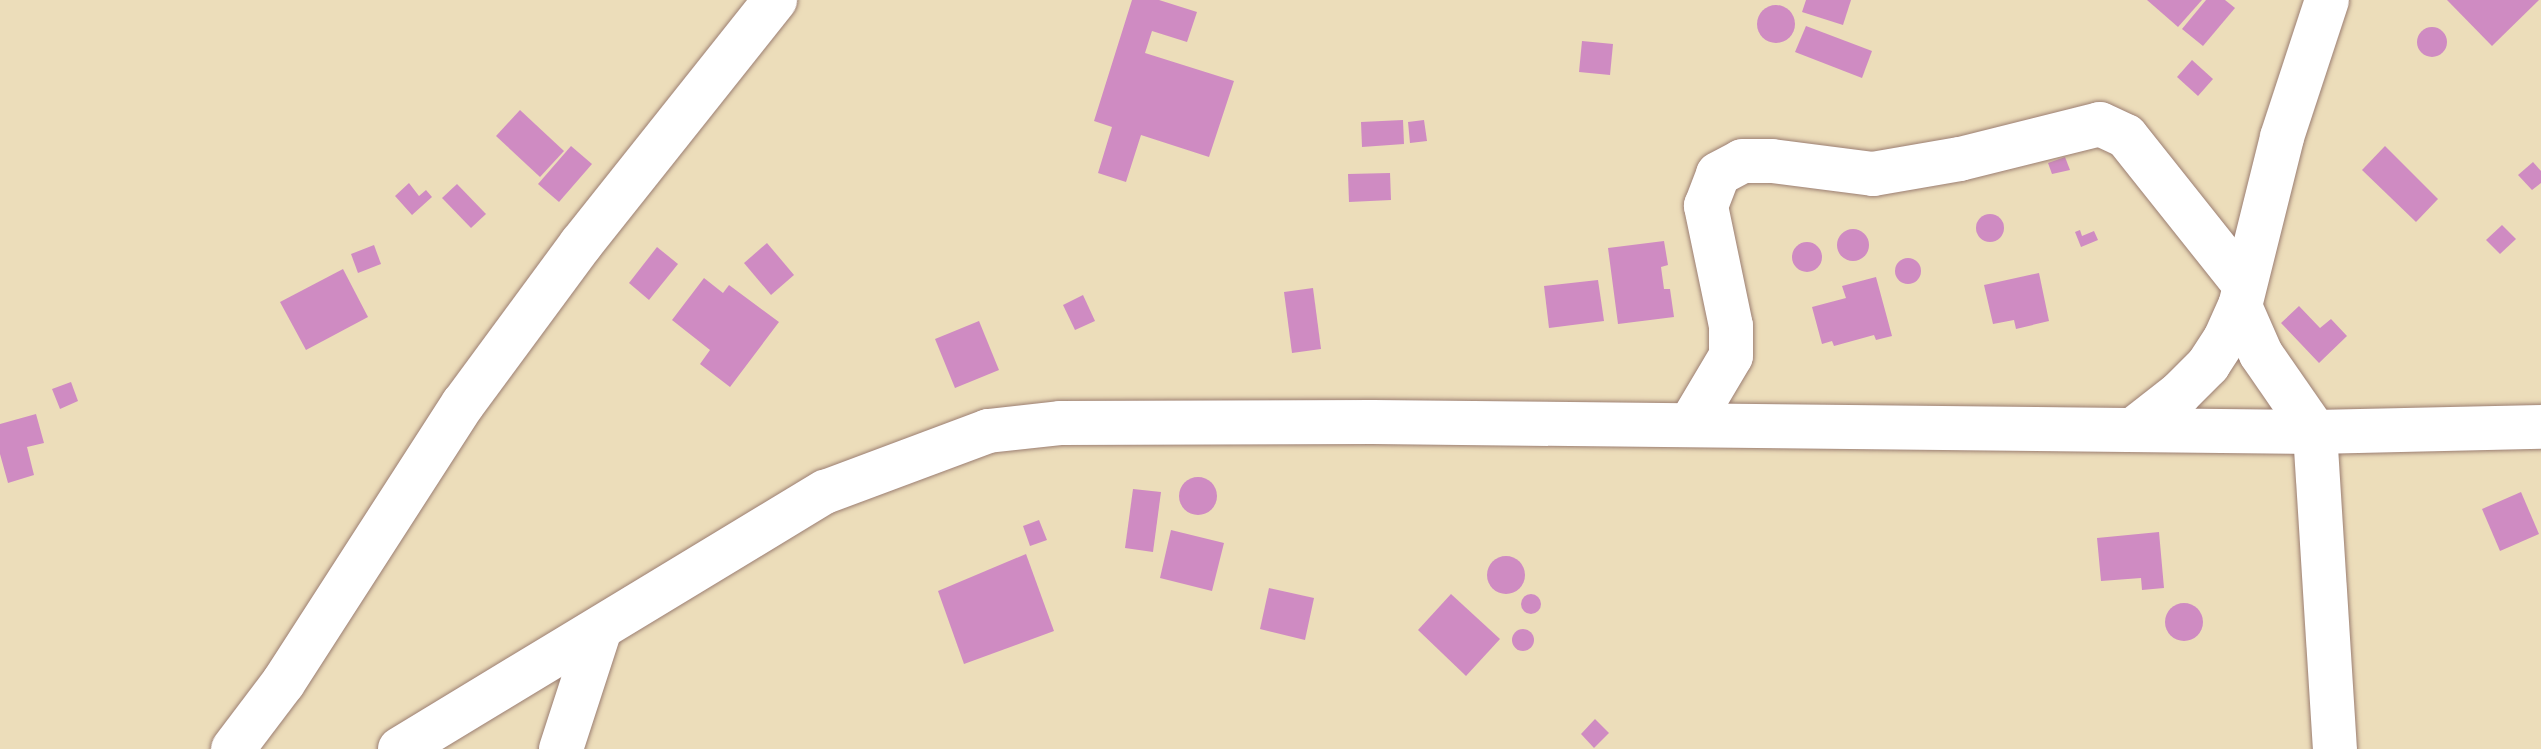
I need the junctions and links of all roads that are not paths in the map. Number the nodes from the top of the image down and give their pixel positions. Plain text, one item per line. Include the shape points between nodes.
1 (775, 0) edge
2 (2327, 0) edge
3 (2241, 294) junction
4 (1690, 425) junction
5 (2541, 427) edge
6 (2134, 429) junction
7 (2315, 432) junction
8 (599, 632) junction
9 (233, 749) edge
10 (400, 749) edge
11 (561, 749) edge
12 (2335, 749) edge

1 - 9 street via 581,244 463,404 283,683
2 - 3 street via 2282,137
3 - 4 street via 2126,136 2100,124 1960,159 1873,174 1742,161 1718,174 1706,206 1731,326 1731,356
3 - 6 street via 2225,339 2208,365
3 - 7 street via 2261,354
4 - 6 street
4 - 8 street via 1060,423 988,431 825,492
5 - 7 street
6 - 7 street
7 - 12 street
8 - 10 street
8 - 11 street

